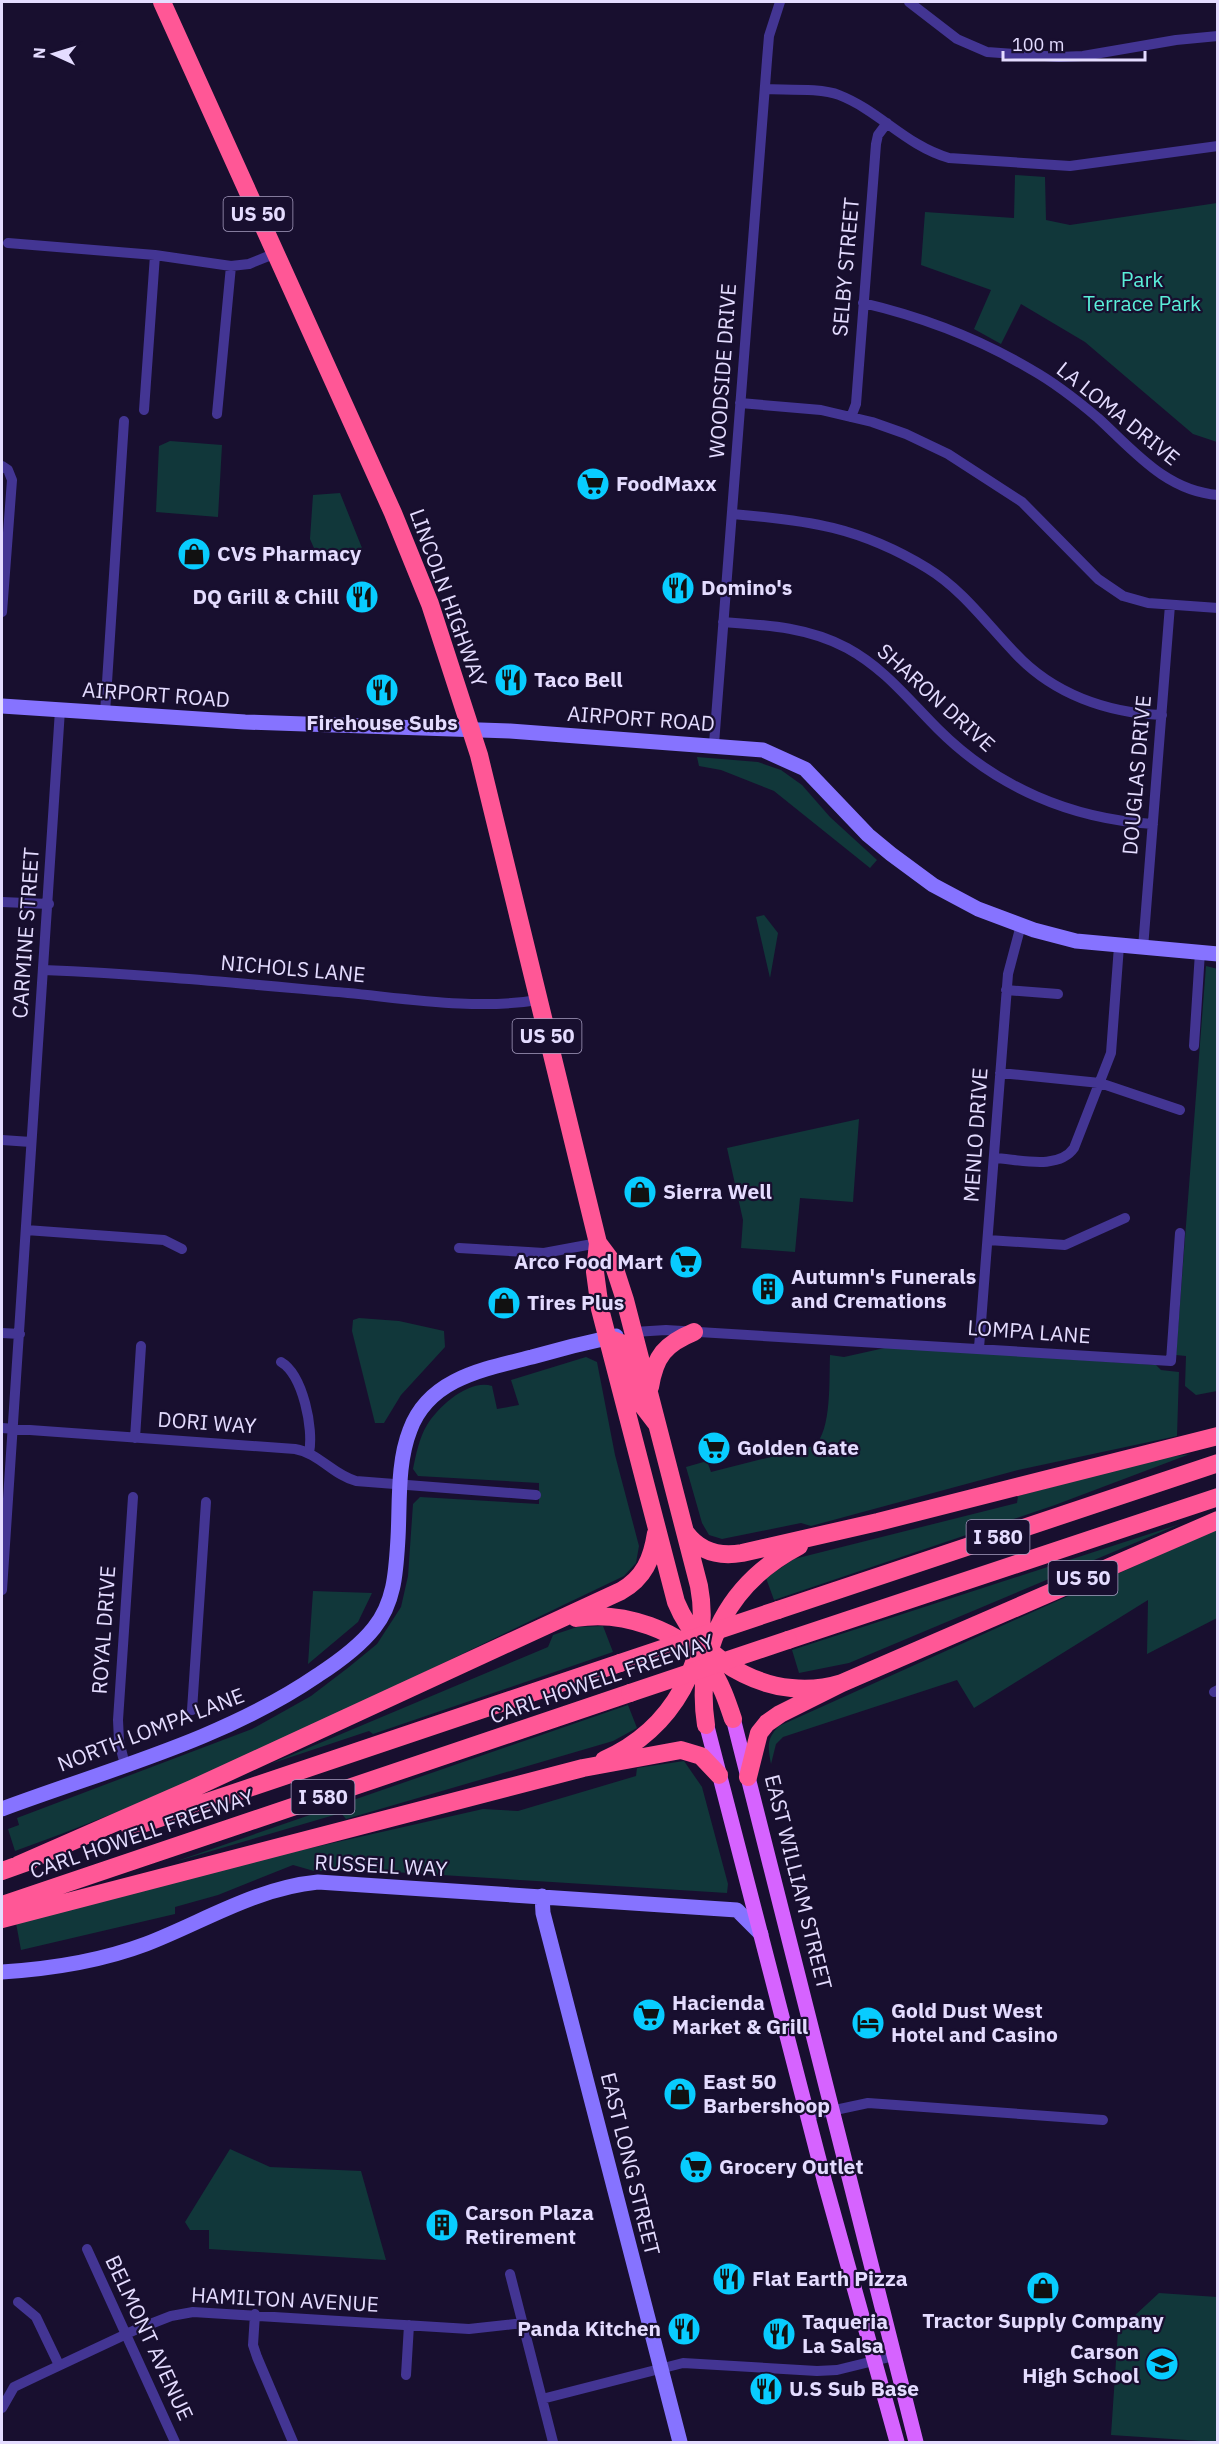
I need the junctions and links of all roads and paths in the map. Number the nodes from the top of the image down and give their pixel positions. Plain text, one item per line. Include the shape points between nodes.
1 (162, 2) edge
2 (780, 2) edge
3 (909, 2) edge
4 (1218, 36) edge
5 (765, 89) junction
6 (887, 123) junction
7 (1218, 146) edge
8 (8, 243) dead end
9 (276, 252) junction
10 (154, 255) junction
11 (231, 266) junction
12 (863, 303) junction
13 (740, 403) junction
14 (144, 410) dead end
15 (217, 414) dead end
16 (850, 417) junction
17 (124, 421) dead end
18 (4, 467) edge
19 (1218, 495) edge
20 (732, 514) junction
21 (2, 587) edge
22 (1170, 605) junction
23 (1218, 608) edge
24 (2, 612) edge
25 (723, 622) junction
26 (2, 706) edge
27 (60, 710) junction
28 (105, 713) junction
29 (1162, 715) junction
30 (472, 731) junction
31 (714, 744) junction
32 (1153, 825) junction
33 (2, 902) edge
34 (49, 904) junction
35 (1021, 926) junction
36 (1119, 946) junction
37 (1143, 948) junction
38 (1200, 952) junction
39 (1218, 954) edge
40 (43, 970) junction
41 (1006, 990) junction
42 (1058, 994) dead end
43 (538, 1000) junction
44 (1194, 1046) dead end
45 (1000, 1073) junction
46 (1100, 1083) junction
47 (1180, 1110) dead end
48 (2, 1140) edge
49 (31, 1142) junction
50 (994, 1158) junction
51 (1125, 1218) dead end
52 (26, 1230) junction
53 (1180, 1233) dead end
54 (988, 1240) junction
55 (598, 1243) junction
56 (459, 1248) dead end
57 (182, 1249) dead end
58 (634, 1332) junction
59 (694, 1332) junction
60 (2, 1333) edge
61 (20, 1334) junction
62 (607, 1338) junction
63 (141, 1346) dead end
64 (979, 1348) junction
65 (281, 1362) dead end
66 (649, 1391) junction
67 (657, 1424) junction
68 (7, 1428) edge
69 (1218, 1436) edge
70 (135, 1438) junction
71 (309, 1453) junction
72 (1218, 1463) edge
73 (401, 1486) junction
74 (536, 1495) dead end
75 (133, 1497) dead end
76 (1218, 1497) edge
77 (206, 1502) dead end
78 (1218, 1520) edge
79 (656, 1529) junction
80 (685, 1531) junction
81 (816, 1537) junction
82 (2, 1590) edge
83 (543, 1629) junction
84 (703, 1653) junction
85 (842, 1683) junction
86 (192, 1710) dead end
87 (733, 1719) joint
88 (706, 1725) joint
89 (125, 1765) junction
90 (583, 1768) junction
91 (720, 1775) junction
92 (748, 1777) junction
93 (2, 1809) edge
94 (10, 1868) edge
95 (748, 1885) junction
96 (542, 1896) junction
97 (9, 1909) edge
98 (737, 1910) junction
99 (761, 1934) junction
100 (2, 1972) edge
101 (831, 2110) junction
102 (807, 2116) junction
103 (1103, 2120) dead end
104 (87, 2249) dead end
105 (510, 2274) dead end
106 (18, 2302) dead end
107 (255, 2314) junction
108 (523, 2323) junction
109 (409, 2325) junction
110 (126, 2334) junction
111 (894, 2356) junction
112 (876, 2361) junction
113 (59, 2365) junction
114 (660, 2369) junction
115 (406, 2375) dead end
116 (542, 2399) junction
117 (2, 2408) edge
118 (172, 2441) edge
119 (293, 2442) edge
120 (553, 2442) edge
121 (680, 2442) edge
122 (897, 2442) edge
123 (916, 2442) edge

1 - 9 highway, LINCOLN HIGHWAY / US 50
2 - 5 street, WOODSIDE DRIVE via 769,36
3 - 4 street via 957,39 987,52 1083,56
5 - 6 street via 837,94
5 - 13 street, WOODSIDE DRIVE
6 - 7 street via 931,153 992,162 1070,166
6 - 12 street, SELBY STREET via 876,144
8 - 10 street
9 - 11 street via 249,264
9 - 30 highway, LINCOLN HIGHWAY / US 50 via 418,570
10 - 11 street
10 - 14 street
11 - 15 street
12 - 16 street, SELBY STREET via 856,404
12 - 19 street, LA LOMA DRIVE via 928,321 1002,353 1080,404 1171,482 1198,493
13 - 16 street via 821,410
13 - 20 street, WOODSIDE DRIVE
16 - 22 street via 906,434 957,459 1022,502 1110,588 1133,599
17 - 28 street
18 - 21 street via 12,480
20 - 25 street, WOODSIDE DRIVE
20 - 29 street via 825,524 884,544 946,582 974,606 1017,655 1060,688 1099,705
21 - 24 street
22 - 23 street
22 - 29 street, DOUGLAS DRIVE
25 - 31 street, WOODSIDE DRIVE
25 - 32 street, SHARON DRIVE via 790,628 835,642 879,669 954,744 1006,782 1042,800 1089,815
26 - 27 street, AIRPORT ROAD
27 - 28 street, AIRPORT ROAD
27 - 34 street, CARMINE STREET
28 - 30 street, AIRPORT ROAD
29 - 32 street, DOUGLAS DRIVE
30 - 31 street, AIRPORT ROAD
30 - 43 highway, LINCOLN HIGHWAY / US 50
31 - 35 street, AIRPORT ROAD via 770,752 799,765 868,835 918,875 960,900
32 - 37 street, DOUGLAS DRIVE
33 - 34 street
34 - 40 street, CARMINE STREET
35 - 36 street, AIRPORT ROAD via 1076,941
35 - 41 street, MENLO DRIVE
36 - 37 street, AIRPORT ROAD
36 - 46 street via 1113,1046
37 - 38 street, AIRPORT ROAD
38 - 39 street, AIRPORT ROAD
38 - 44 street
40 - 43 street, NICHOLS LANE via 146,974 493,1004
40 - 49 street, CARMINE STREET
41 - 42 street
41 - 45 street, MENLO DRIVE
43 - 55 highway, LINCOLN HIGHWAY / US 50
45 - 46 street
45 - 50 street, MENLO DRIVE
46 - 47 street
46 - 50 street via 1076,1145 1067,1156 1050,1161
48 - 49 street
49 - 52 street, CARMINE STREET
50 - 54 street, MENLO DRIVE
51 - 54 street via 1065,1245
52 - 57 street via 164,1240
52 - 61 street, CARMINE STREET
53 - 64 street, LOMPA LANE via 1171,1361
54 - 64 street, MENLO DRIVE
55 - 56 street via 540,1253
55 - 58 highway, LINCOLN HIGHWAY / US 50 via 614,1267
55 - 62 highway, LINCOLN HIGHWAY / US 50 via 596,1283
58 - 59 street, LOMPA LANE
58 - 62 street, NORTH LOMPA LANE
58 - 66 highway, US 50
59 - 64 street, LOMPA LANE
59 - 66 highway via 671,1342 660,1353
60 - 61 street
61 - 68 street, CARMINE STREET
62 - 67 highway via 621,1343 636,1397
62 - 73 street, NORTH LOMPA LANE via 484,1369 443,1388 423,1406 412,1425
62 - 79 highway, US 50
63 - 70 street
65 - 71 street via 293,1372 298,1383 309,1426
66 - 67 highway, US 50
67 - 80 highway, US 50
68 - 70 street, DORI WAY
68 - 82 street, CARMINE STREET
69 - 81 highway
70 - 71 street, DORI WAY
71 - 73 street, DORI WAY via 345,1478
72 - 94 highway, CARL HOWELL FREEWAY / I 580, bridge
73 - 74 street, DORI WAY
73 - 89 street, NORTH LOMPA LANE via 392,1593 380,1620 363,1641 314,1678 250,1715
75 - 89 street, ROYAL DRIVE via 118,1720
76 - 97 highway, CARL HOWELL FREEWAY / I 580, bridge via 630,1693
77 - 86 street
78 - 85 highway, US 50
79 - 83 highway via 648,1563 636,1581
79 - 84 highway, US 50 via 673,1593
80 - 81 highway via 699,1546 722,1555
80 - 84 highway via 704,1616
81 - 84 highway via 754,1576 729,1606
83 - 84 highway via 570,1619 616,1617 646,1625
83 - 94 highway
84 - 85 highway, US 50 via 778,1686 810,1689
84 - 87 highway
84 - 88 highway
84 - 90 highway via 677,1696 645,1734 616,1754
85 - 92 highway via 767,1723 755,1743
87 - 92 main road, EAST WILLIAM STREET
88 - 91 main road
89 - 93 street, NORTH LOMPA LANE
90 - 91 highway via 685,1750 706,1760
90 - 97 highway
91 - 95 main road
92 - 101 main road, EAST WILLIAM STREET
95 - 98 street
95 - 99 main road
96 - 98 street, RUSSELL WAY
96 - 100 street, RUSSELL WAY via 347,1883 294,1884 260,1894 124,1951
96 - 114 street, EAST LONG STREET via 543,1913
98 - 99 street
99 - 102 main road
101 - 102 street
101 - 103 street via 868,2103
101 - 111 main road, EAST WILLIAM STREET
102 - 112 main road
104 - 110 street, BELMONT AVENUE
105 - 108 street
106 - 113 street via 36,2317
107 - 109 street, HAMILTON AVENUE
107 - 110 street, HAMILTON AVENUE via 193,2312 171,2316
107 - 119 street via 253,2344
108 - 109 street, HAMILTON AVENUE via 469,2329
108 - 116 street
109 - 115 street
110 - 113 street, HAMILTON AVENUE
110 - 118 street, BELMONT AVENUE
111 - 112 street
111 - 123 main road, EAST WILLIAM STREET
112 - 114 street via 817,2371 695,2363
112 - 122 main road
113 - 117 street, HAMILTON AVENUE via 14,2387
114 - 116 street
114 - 121 street, EAST LONG STREET
116 - 120 street

